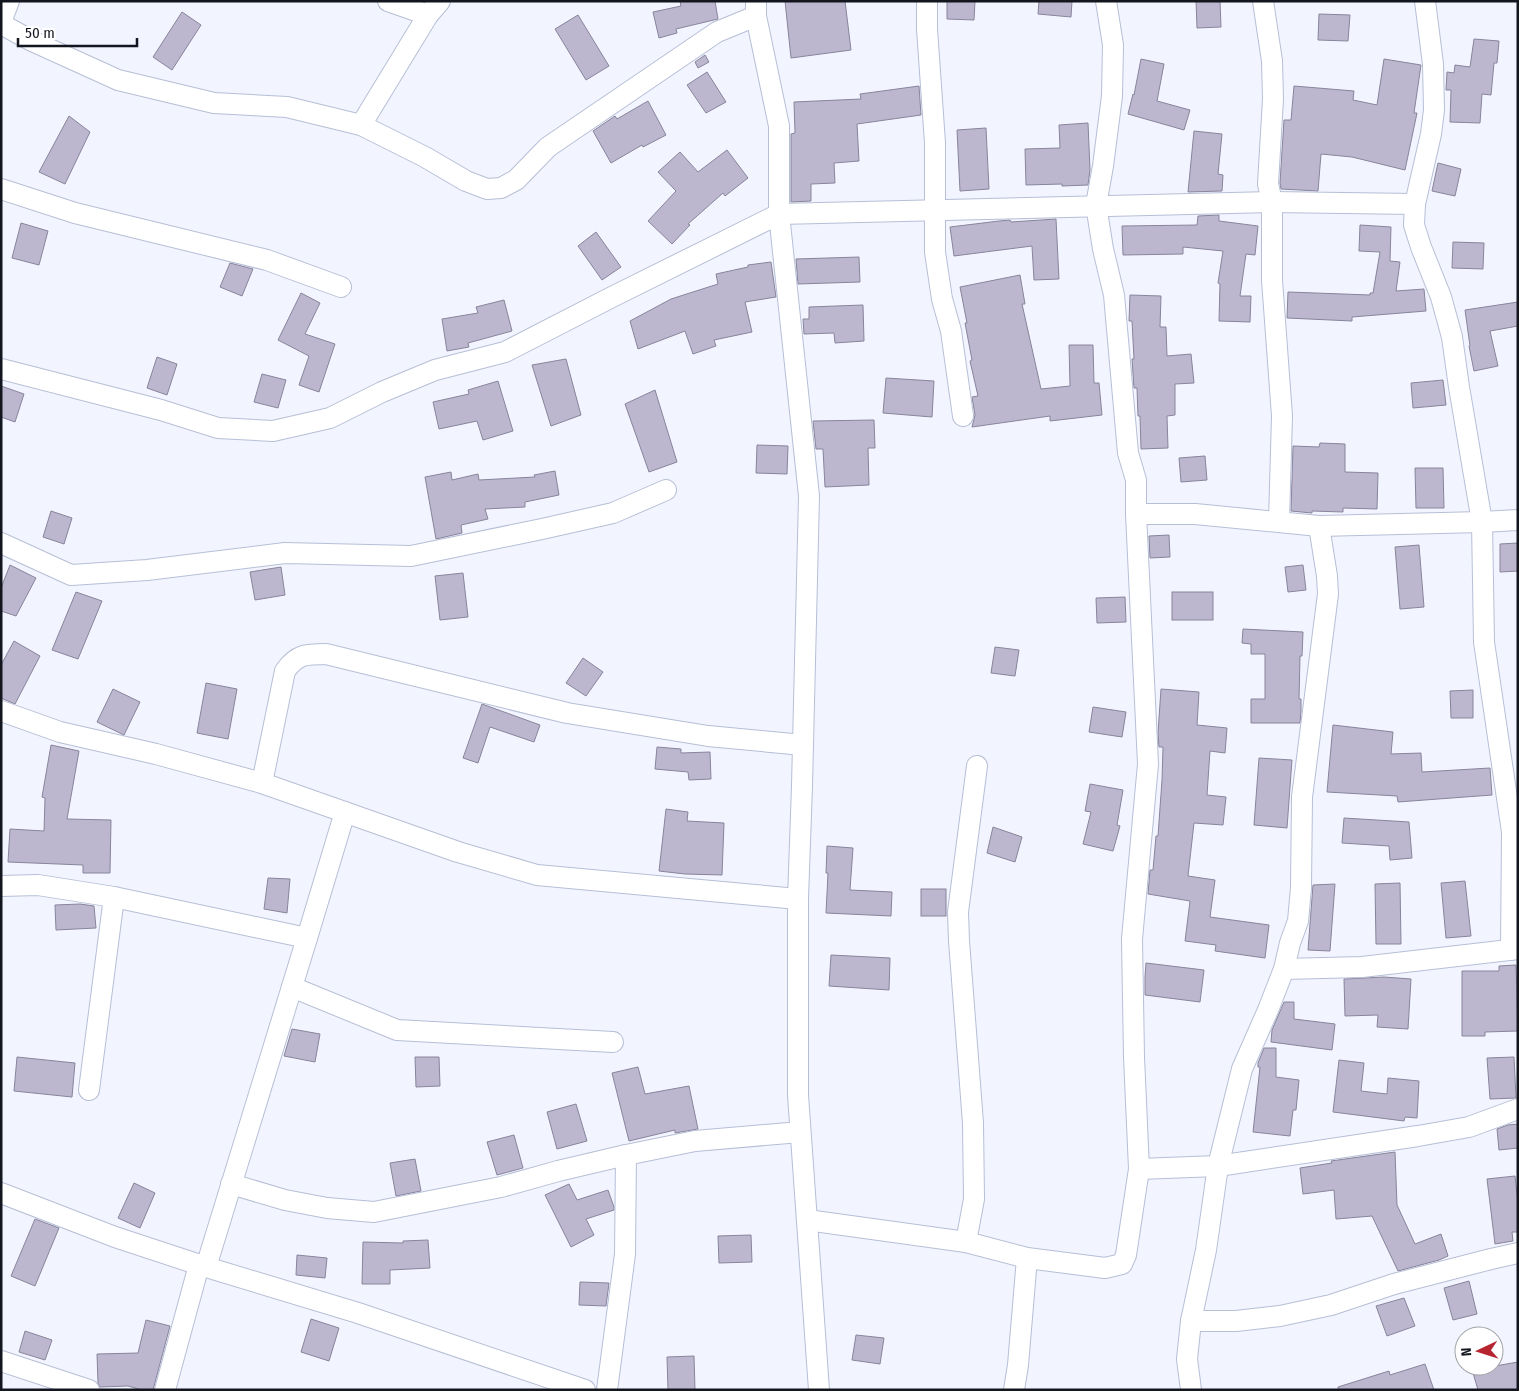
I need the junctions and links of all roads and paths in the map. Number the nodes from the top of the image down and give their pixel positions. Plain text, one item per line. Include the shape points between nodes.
1 (9, 1) edge
2 (388, 1) edge
3 (927, 1) edge
4 (1106, 1) edge
5 (1263, 1) edge
6 (1425, 1) edge
7 (434, 8) edge
8 (756, 8) edge
9 (1, 23) edge
10 (361, 125) junction
11 (1, 189) edge
12 (1272, 202) junction
13 (1415, 204) junction
14 (1096, 205) junction
15 (935, 210) junction
16 (779, 214) junction
17 (342, 287) dead end
18 (1, 369) edge
19 (963, 416) dead end
20 (666, 490) dead end
21 (1136, 514) junction
22 (1518, 520) edge
23 (1279, 521) junction
24 (1482, 522) junction
25 (1319, 526) junction
26 (1, 543) edge
27 (1, 711) edge
28 (803, 745) junction
29 (977, 766) dead end
30 (262, 783) junction
31 (345, 812) junction
32 (1, 886) edge
33 (114, 897) junction
34 (798, 899) junction
35 (308, 938) junction
36 (1514, 950) edge
37 (1284, 969) junction
38 (292, 987) junction
39 (613, 1042) dead end
40 (89, 1090) dead end
41 (1518, 1109) edge
42 (800, 1132) junction
43 (626, 1155) junction
44 (1218, 1166) junction
45 (1139, 1168) junction
46 (231, 1184) junction
47 (1, 1193) edge
48 (807, 1220) junction
49 (966, 1242) junction
50 (1518, 1253) edge
51 (1026, 1258) junction
52 (202, 1266) junction
53 (1191, 1322) junction
54 (1, 1361) edge
55 (89, 1390) edge
56 (165, 1390) edge
57 (585, 1390) edge
58 (607, 1390) edge
59 (819, 1390) edge
60 (1014, 1390) edge
61 (1191, 1390) edge

1 - 9 street
2 - 7 street
3 - 15 street via 935,143
4 - 14 street via 1113,45 1112,96
5 - 12 street via 1272,61 1268,184
6 - 13 street via 1433,64 1434,110
7 - 10 street
8 - 10 street via 548,147 516,180 501,188 487,189 466,181
8 - 16 street via 779,126
9 - 10 street via 32,41 118,80 214,103 287,107
11 - 17 street via 75,213 267,260
12 - 13 street
12 - 14 street
12 - 23 street via 1272,280 1282,416
13 - 24 street via 1414,225 1452,337
14 - 15 street
14 - 21 street via 1114,295 1128,453 1136,480
15 - 16 street
15 - 19 street via 935,252
16 - 18 street via 505,352 435,370 330,418 273,431 218,428
16 - 28 street via 809,496
20 - 26 street via 613,513 411,556 285,553 147,570 71,575
21 - 23 street via 1195,514
21 - 45 street via 1148,764 1132,939
22 - 24 street
23 - 25 street
24 - 25 street
24 - 36 street via 1484,642 1512,832
25 - 37 street via 1328,594 1302,797 1298,920
27 - 30 street via 60,732
28 - 30 street via 708,736 567,713 326,654 306,654 292,661 285,671
28 - 34 street
29 - 49 street via 958,912 973,1123 974,1199
30 - 31 street
31 - 34 street via 458,852 537,875
31 - 35 street
32 - 33 street via 38,885
33 - 35 street
33 - 40 street
34 - 42 street
35 - 38 street
36 - 37 street via 1362,967
37 - 44 street via 1242,1069
38 - 39 street via 397,1030
38 - 46 street
41 - 44 street via 1468,1126 1418,1136
42 - 43 street via 695,1141
42 - 48 street
43 - 46 street via 501,1187 374,1212 285,1200
43 - 58 street via 625,1254
44 - 45 street
44 - 53 street via 1206,1250
45 - 51 street via 1122,1264 1105,1268
46 - 52 street
47 - 52 street
48 - 49 street
48 - 59 street
49 - 51 street
50 - 53 street via 1289,1314 1236,1321
51 - 60 street
52 - 56 street
52 - 57 street via 358,1313
53 - 61 street via 1188,1359
54 - 55 street

